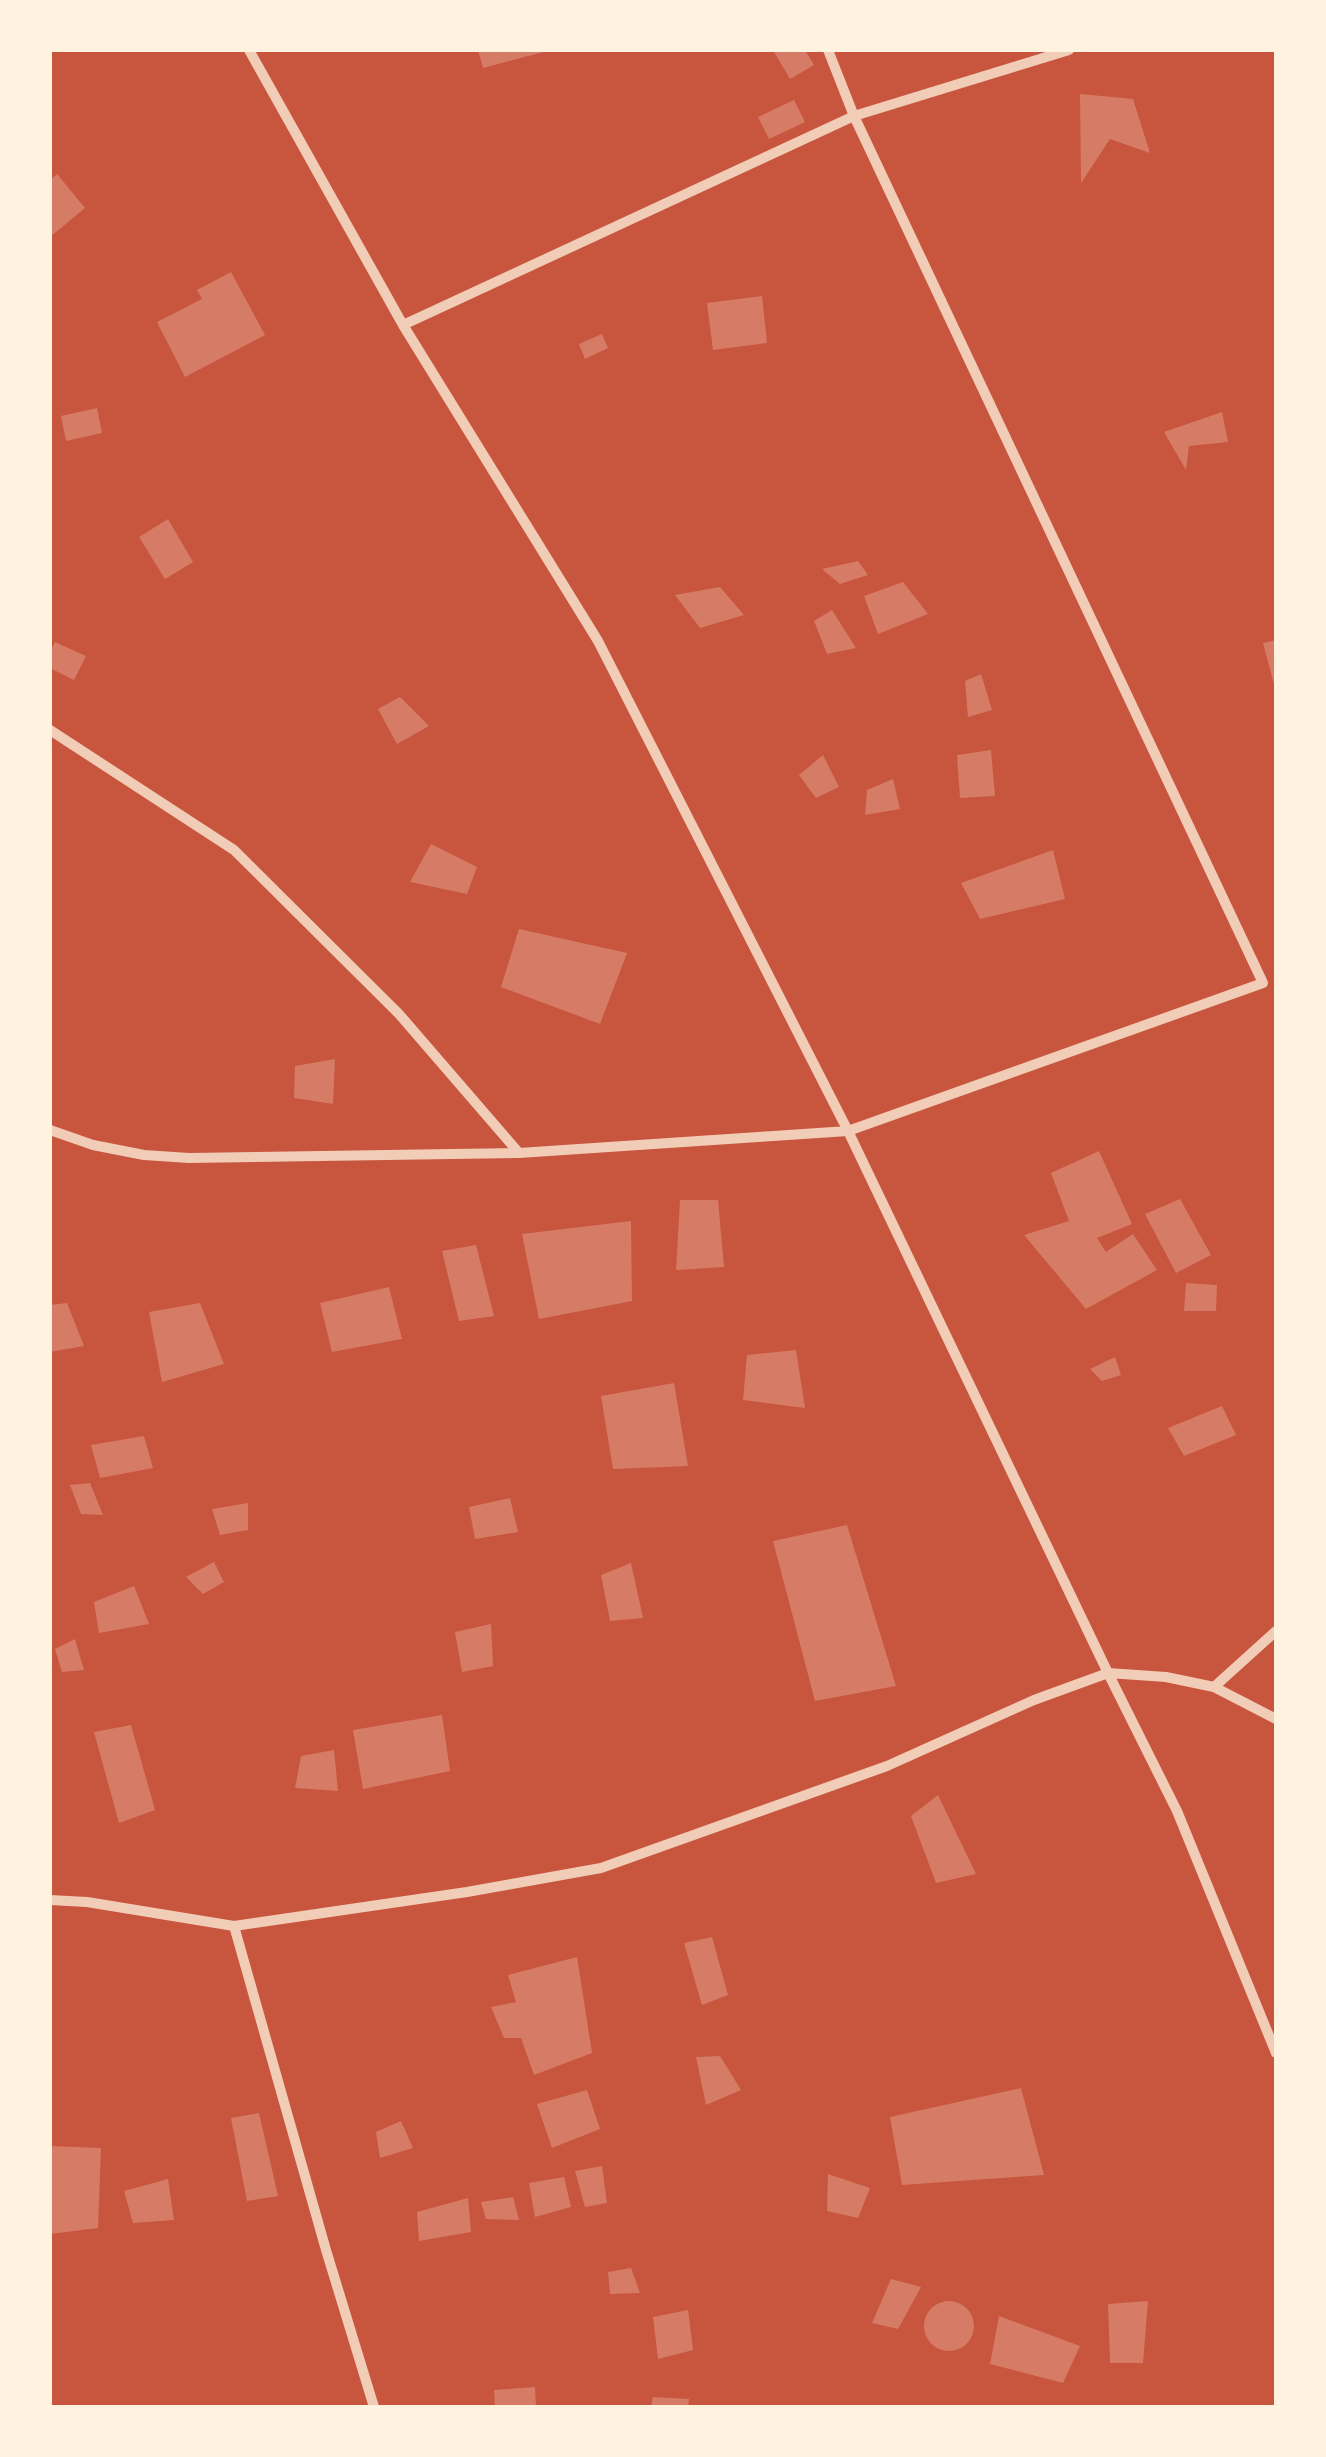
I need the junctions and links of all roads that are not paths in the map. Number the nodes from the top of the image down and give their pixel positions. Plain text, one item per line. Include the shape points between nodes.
1 (248, 50) edge
2 (828, 50) edge
3 (1068, 50) edge
4 (854, 116) junction
5 (403, 325) junction
6 (50, 730) edge
7 (1276, 980) edge
8 (1263, 984) junction
9 (50, 1130) edge
10 (848, 1130) junction
11 (519, 1154) junction
12 (1276, 1631) edge
13 (1108, 1674) junction
14 (1214, 1686) junction
15 (1276, 1720) edge
16 (50, 1900) edge
17 (234, 1926) junction
18 (1276, 2053) edge
19 (374, 2407) edge

1 - 5 street
2 - 4 street
3 - 4 street
4 - 5 street
4 - 8 street
5 - 10 street via 598,641
6 - 11 street via 234,850 399,1014
7 - 8 street
8 - 10 street
9 - 11 street via 93,1145 189,1158
10 - 11 street
10 - 13 street
12 - 14 street
13 - 14 street
13 - 17 street via 886,1766 601,1868
13 - 18 street via 1176,1810
14 - 15 street
16 - 17 street
17 - 19 street

